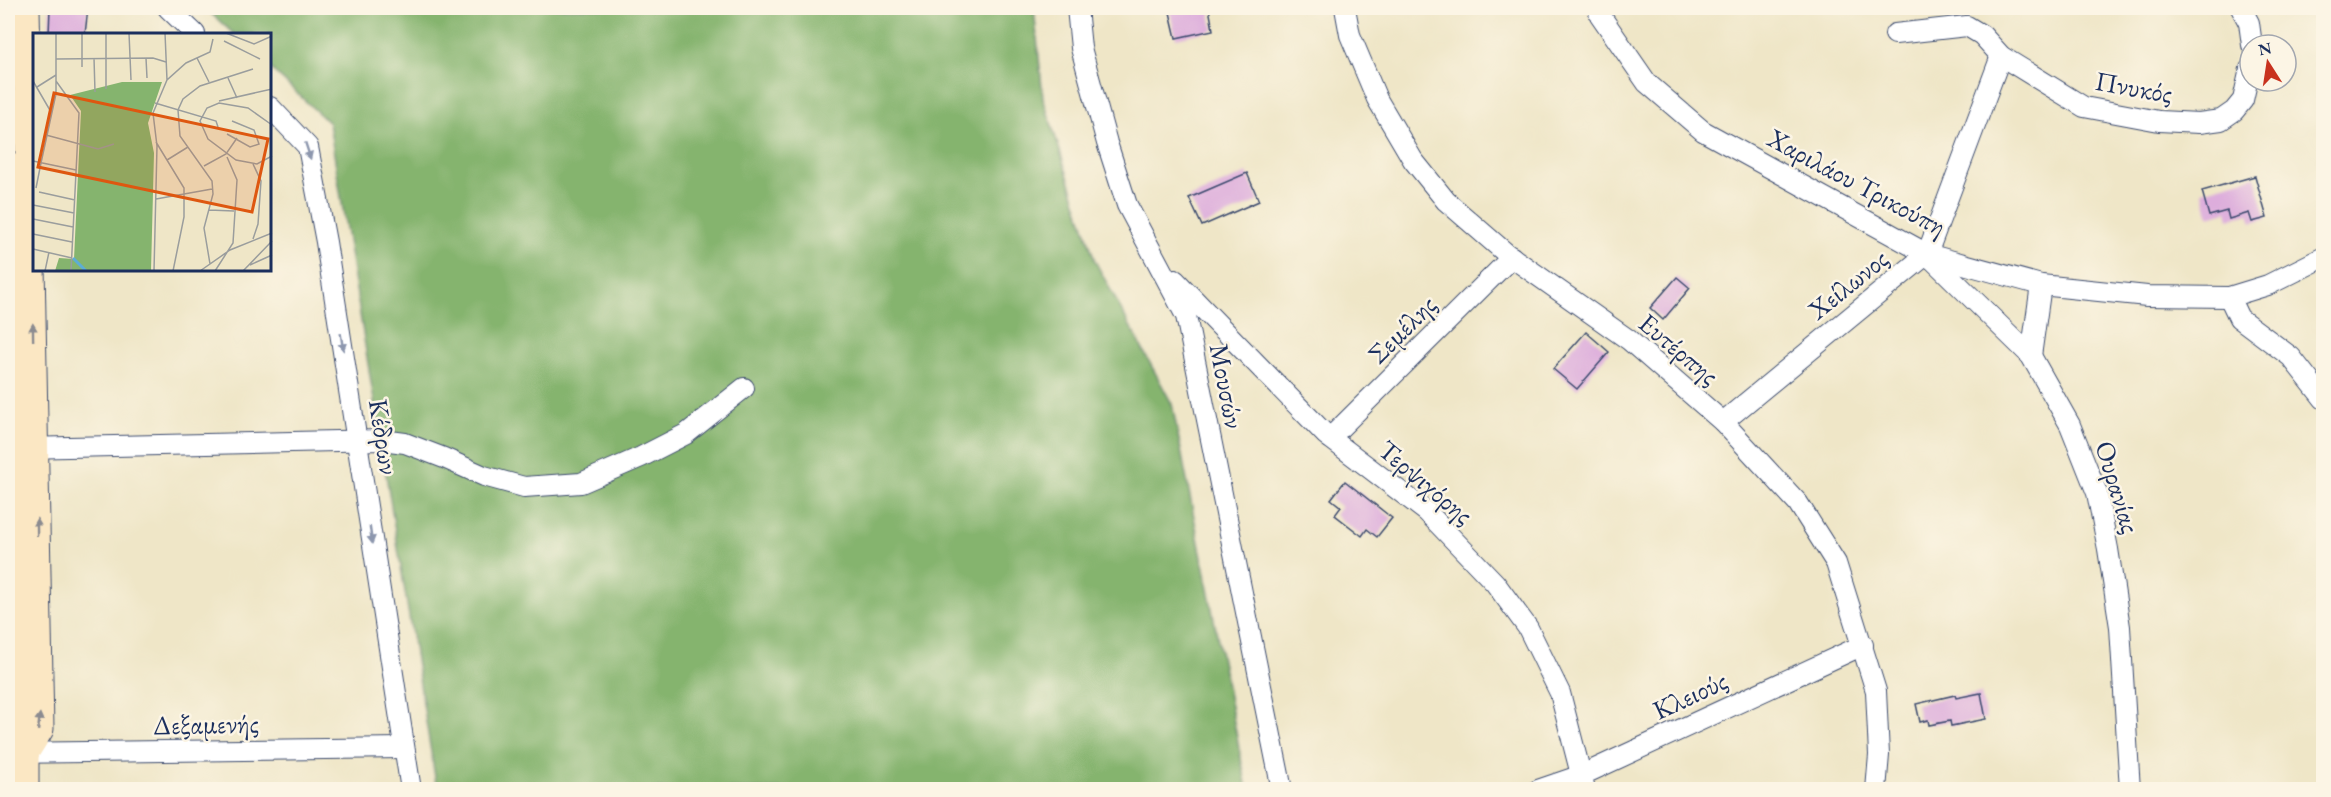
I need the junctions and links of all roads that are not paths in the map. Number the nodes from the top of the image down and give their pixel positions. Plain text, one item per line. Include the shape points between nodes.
1 (26, 8) edge
2 (168, 8) edge
3 (1077, 8) edge
4 (1345, 8) edge
5 (1598, 8) edge
6 (2241, 8) edge
7 (194, 33) edge
8 (1895, 33) dead end
9 (2250, 33) edge
10 (2001, 56) junction
11 (2244, 93) edge
12 (272, 109) edge
13 (8, 165) edge
14 (8, 188) edge
15 (30, 214) junction
16 (1927, 254) junction
17 (1512, 257) junction
18 (2324, 257) edge
19 (2041, 285) junction
20 (2229, 297) junction
21 (1194, 313) junction
22 (2031, 356) junction
23 (744, 388) dead end
24 (2324, 399) edge
25 (1723, 422) junction
26 (1330, 438) junction
27 (358, 442) junction
28 (23, 448) junction
29 (1863, 645) junction
30 (404, 748) junction
31 (16, 753) edge
32 (1584, 782) edge
33 (25, 789) edge
34 (411, 789) edge
35 (1282, 789) edge
36 (1538, 789) edge
37 (1876, 789) edge
38 (2130, 789) edge

1 - 15 street
2 - 7 street
3 - 21 street, Τερψιχόρης via 1081,48 1127,205
4 - 17 street, Ευτέρπης via 1350,35 1377,99 1413,160 1446,201
5 - 16 street, Χαριλάου Τρικούπη via 1647,83 1703,131
6 - 9 street
8 - 10 street, Πνυκός via 1966,26 1982,35
10 - 11 street, Πνυκός via 2084,107 2158,122 2221,120 2234,111
10 - 16 street, Χείλωνος
12 -> 27 street, Κέδρων via 308,147
13 - 14 street
14 - 15 street
14 - 28 street
28 -> 15 street
16 - 19 street, Χαριλάου Τρικούπη
16 - 22 street, Ουρανίας
16 - 25 street, Χείλωνος
17 - 25 street, Ευτέρπης via 1629,340
17 - 26 street, Σεμέλης
18 - 20 street, Χαριλάου Τρικούπη via 2268,285
19 - 20 street, Χαριλάου Τρικούπη via 2147,296
19 - 22 street
20 - 24 street via 2239,318 2291,357
21 - 26 street, Τερψιχόρης
21 - 35 street, Μουσών
22 - 38 street, Ουρανίας via 2070,425 2097,493 2120,627
23 - 27 street via 686,434 581,483 524,487 484,476 405,443
25 - 29 street, Ευτέρπης via 1798,503 1836,563
26 - 32 street, Τερψιχόρης via 1427,512 1495,583 1528,628 1560,693
27 - 28 street
27 -> 30 street, Κέδρων
28 - 31 street
29 - 32 street, Κλειούς
29 - 37 street, Ευτέρπης via 1876,691
30 - 31 street, Δεξαμενής
30 - 34 street, Κέδρων
31 - 33 street
32 - 36 street, Κλειούς

